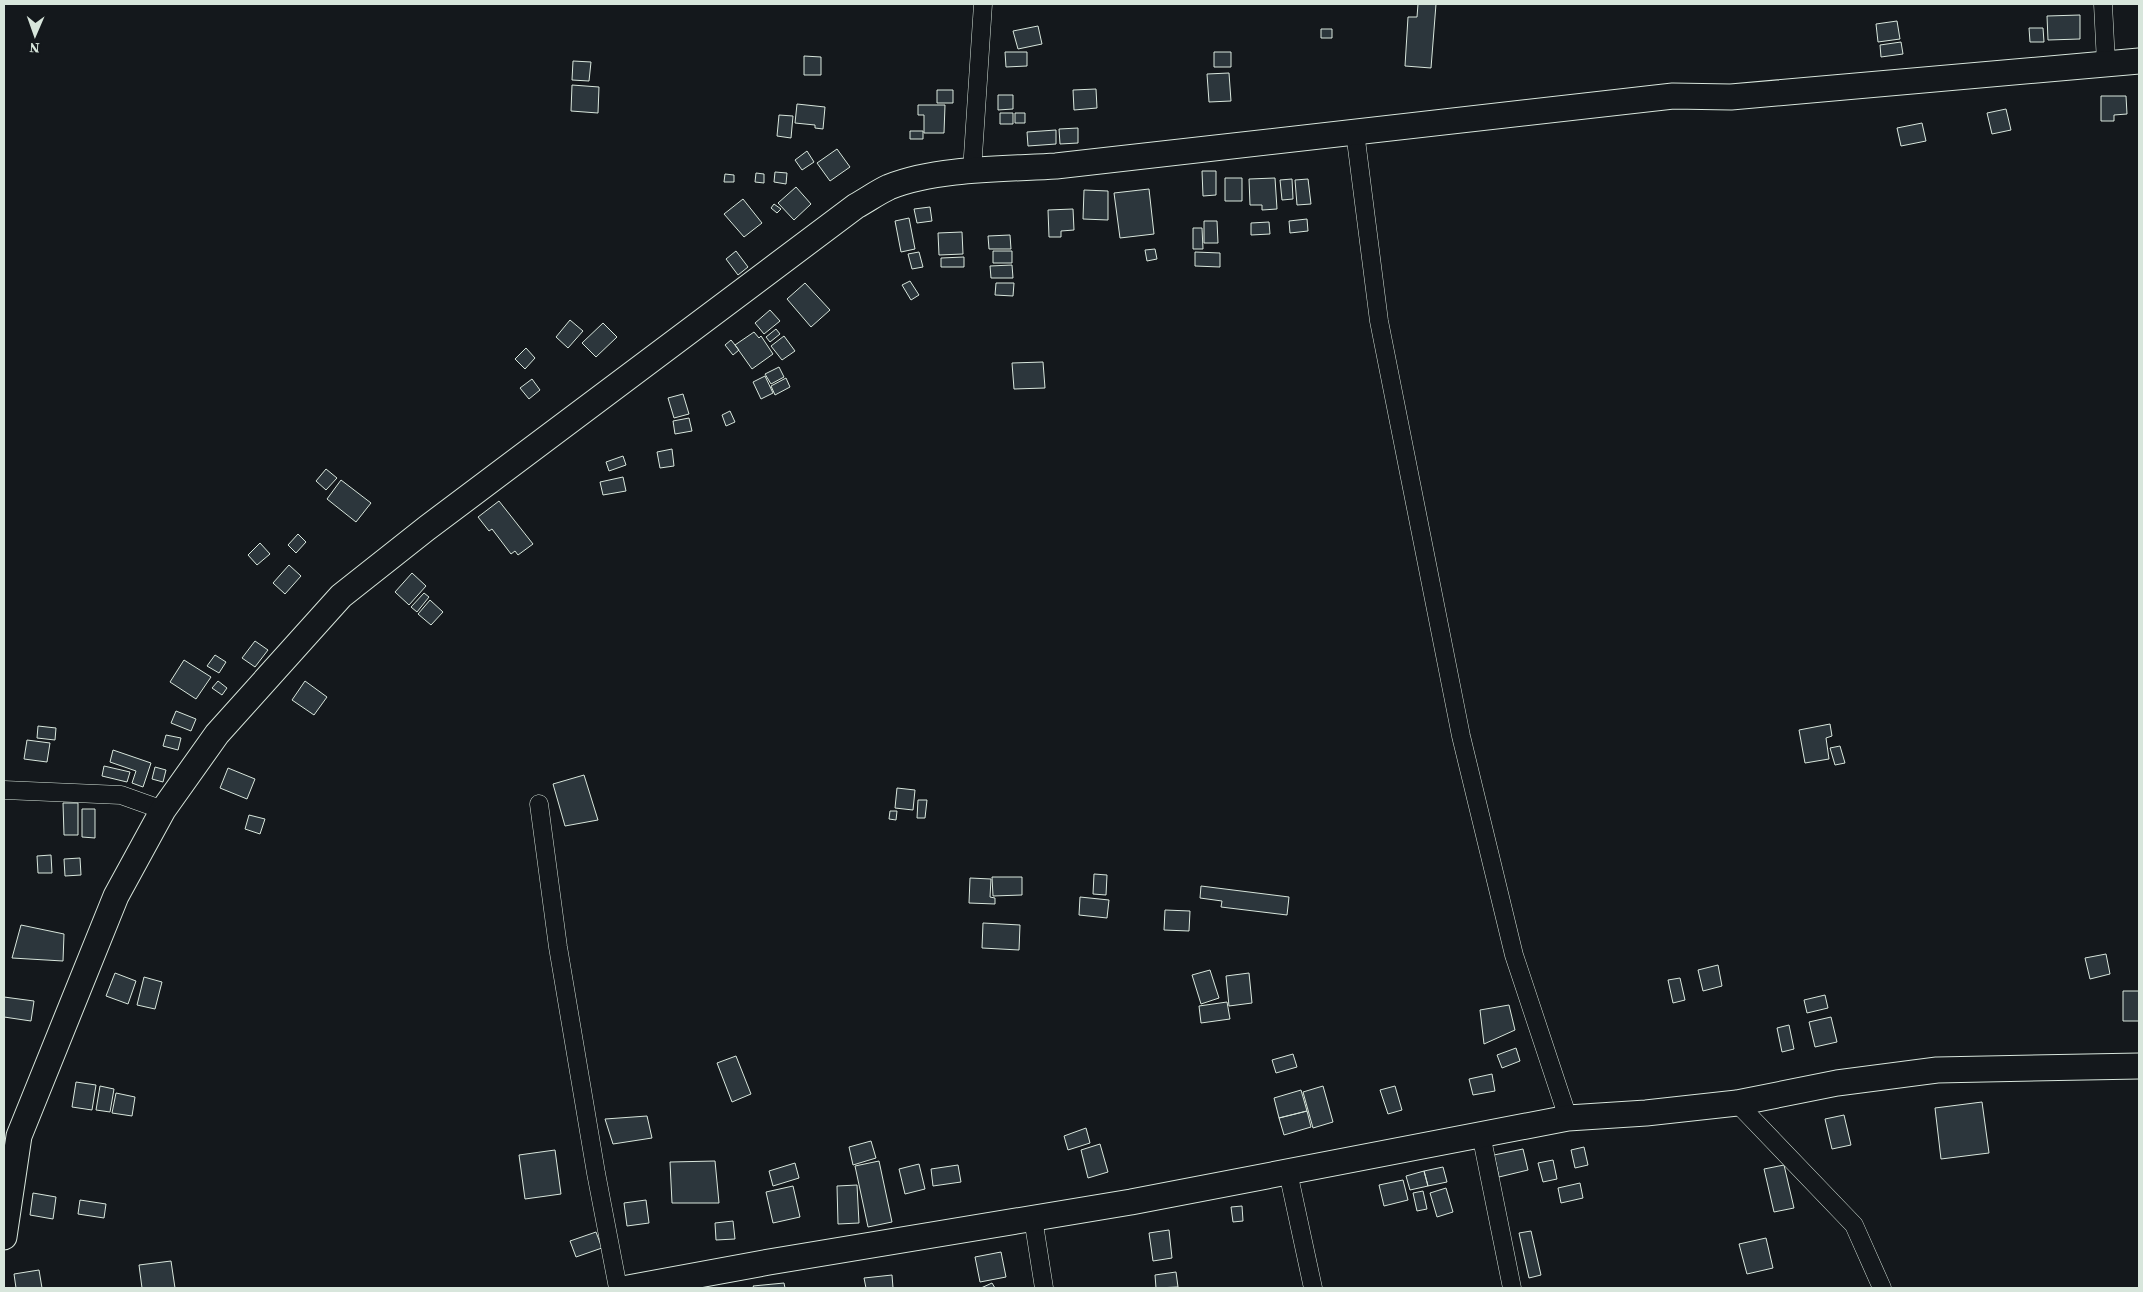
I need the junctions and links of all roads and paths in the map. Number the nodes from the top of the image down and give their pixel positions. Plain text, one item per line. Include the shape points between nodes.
1 (983, 4) edge
2 (2103, 4) edge
3 (2139, 61) edge
4 (2106, 63) junction
5 (1355, 132) junction
6 (972, 171) junction
7 (4, 790) edge
8 (539, 804) dead end
9 (163, 810) junction
10 (2139, 1066) edge
11 (1737, 1104) junction
12 (1568, 1118) junction
13 (1481, 1134) junction
14 (1288, 1172) junction
15 (1033, 1218) junction
16 (4, 1237) edge
17 (715, 1280) edge
18 (618, 1288) edge
19 (628, 1288) edge
20 (1044, 1288) edge
21 (1313, 1288) edge
22 (1512, 1288) edge
23 (1882, 1288) edge

1 - 6 street
2 - 4 street
3 - 4 street
4 - 5 street via 1731,97 1673,96
5 - 6 street via 1056,166
5 - 12 street via 1379,321 1461,736 1514,955
6 - 9 street via 920,178 889,187 856,206 427,528 341,596 217,734
7 - 9 street via 121,795
8 - 18 street via 561,965
9 - 16 street via 116,896 19,1136
10 - 11 street via 1937,1070 1837,1083
11 - 12 street
11 - 23 street via 1854,1225
12 - 13 street
13 - 14 street
13 - 22 street
14 - 15 street
14 - 21 street
15 - 17 street
15 - 20 street
17 - 19 street

